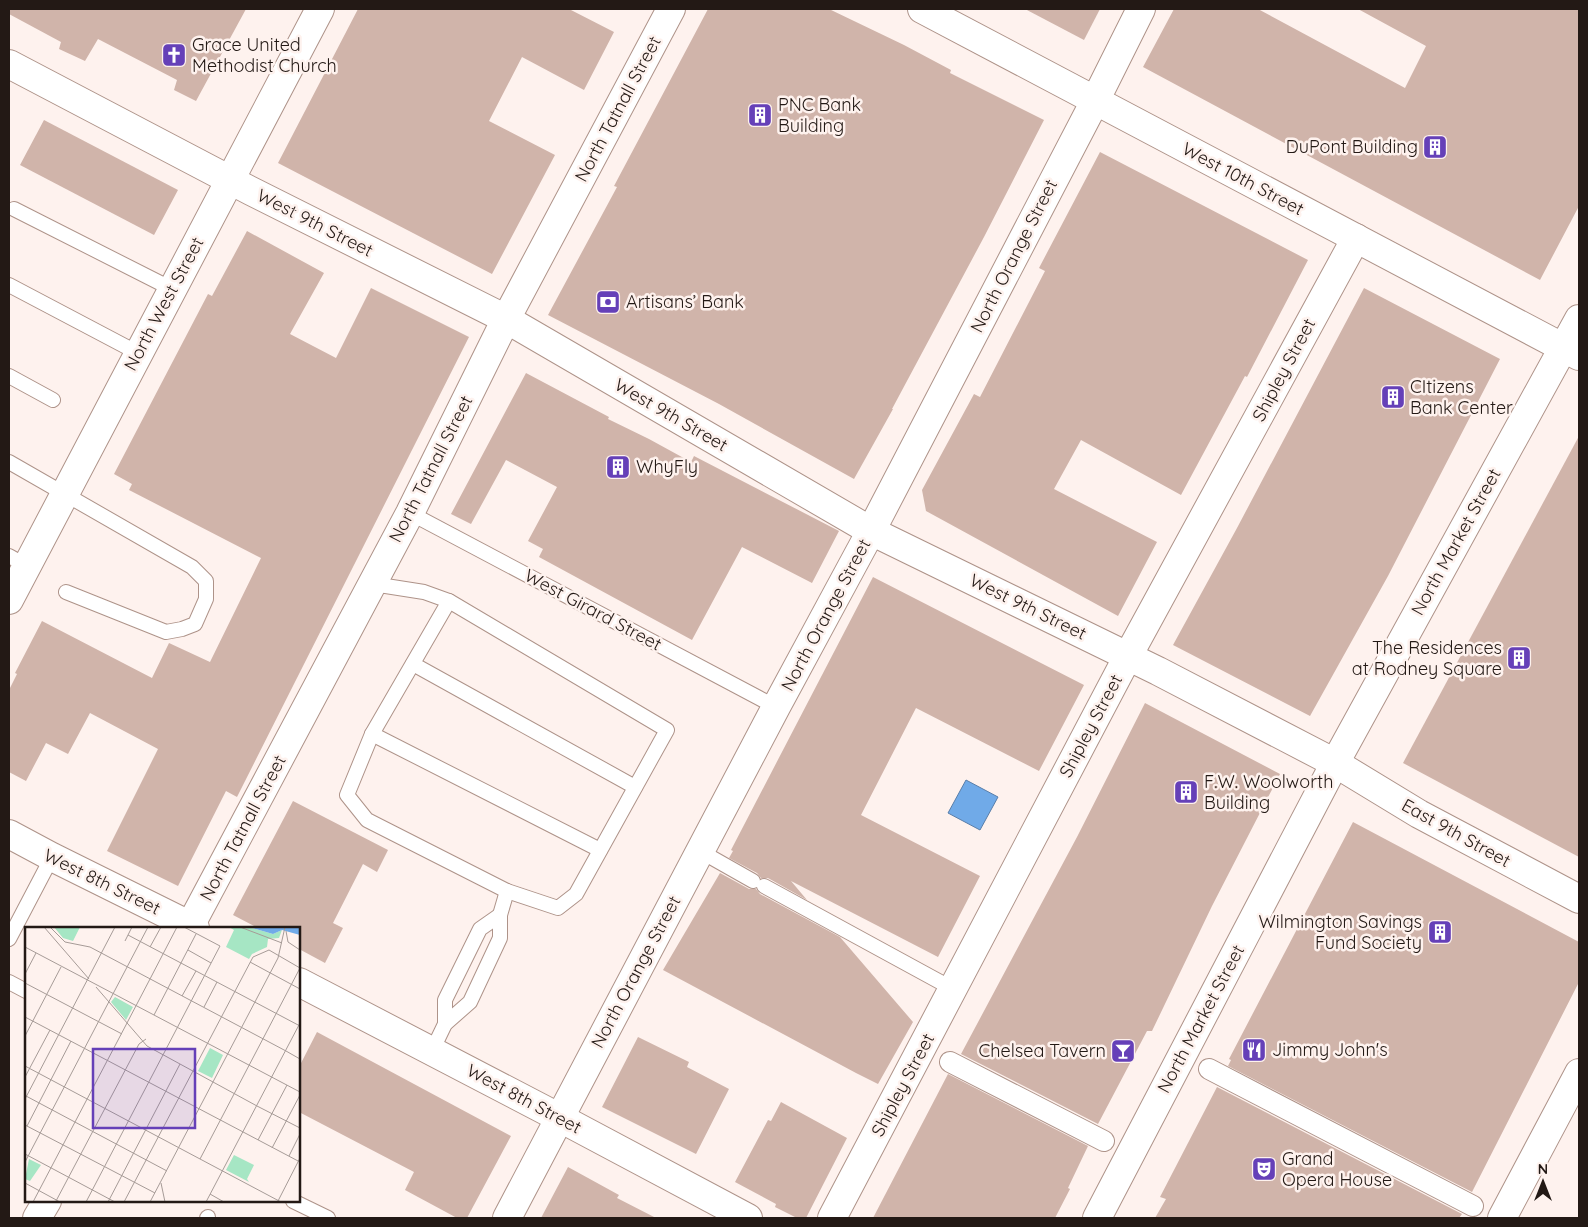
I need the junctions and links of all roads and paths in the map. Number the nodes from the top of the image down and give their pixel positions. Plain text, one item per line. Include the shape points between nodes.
1 (320, 9) edge
2 (672, 9) edge
3 (922, 9) edge
4 (1141, 9) edge
5 (9, 64) edge
6 (1095, 101) junction
7 (229, 180) junction
8 (14, 210) dead end
9 (1356, 238) junction
10 (9, 284) edge
11 (172, 289) junction
12 (506, 319) junction
13 (1579, 319) edge
14 (1572, 352) edge
15 (138, 353) junction
16 (9, 376) edge
17 (53, 400) dead end
18 (9, 462) edge
19 (65, 493) junction
20 (410, 513) junction
21 (872, 531) junction
22 (18, 561) edge
23 (373, 584) junction
24 (66, 592) dead end
25 (9, 600) edge
26 (449, 601) junction
27 (1128, 656) junction
28 (413, 664) junction
29 (776, 707) junction
30 (372, 734) junction
31 (1335, 763) junction
32 (636, 787) junction
33 (9, 834) edge
34 (600, 850) junction
35 (700, 851) junction
36 (52, 858) junction
37 (507, 891) junction
38 (1579, 899) edge
39 (500, 915) junction
40 (190, 927) edge
41 (193, 927) edge
42 (9, 939) edge
43 (9, 982) edge
44 (300, 983) edge
45 (953, 989) junction
46 (25, 990) edge
47 (445, 1024) junction
48 (432, 1052) junction
49 (950, 1062) dead end
50 (1209, 1069) dead end
51 (1579, 1073) edge
52 (560, 1118) junction
53 (1104, 1141) dead end
54 (46, 1202) edge
55 (295, 1202) edge
56 (1473, 1206) dead end
57 (37, 1218) edge
58 (328, 1218) edge
59 (507, 1218) edge
60 (748, 1218) edge
61 (832, 1218) edge
62 (1097, 1218) edge
63 (1502, 1218) edge

1 - 7 street, North West Street
2 - 12 street, North Tatnall Street
3 - 6 street, West 10th Street
4 - 6 street, North Orange Street
5 - 7 street, West 9th Street
6 - 9 street, West 10th Street
6 - 21 street, North Orange Street
7 - 11 street, North West Street
7 - 12 street, West 9th Street
8 - 11 lane
9 - 14 street, West 10th Street
9 - 27 street, Shipley Street
10 - 15 lane
11 - 15 street, North West Street
12 - 20 street, North Tatnall Street
12 - 21 street, West 9th Street
13 - 14 street, North Market Street
14 - 31 street, North Market Street via 1538,392
15 - 19 street, North West Street
16 - 17 lane
18 - 19 lane
19 - 22 street, North West Street
19 - 24 lane via 192,566 206,581 206,599 195,624 166,632
20 - 23 street, North Tatnall Street
20 - 29 lane, West Girard Street
21 - 27 street, West 9th Street
21 - 29 street, North Orange Street
22 - 25 street, North West Street
23 - 26 lane via 424,592
23 - 41 street, North Tatnall Street
26 - 28 lane
26 - 32 lane via 667,730
27 - 31 street, West 9th Street
27 - 45 street, Shipley Street
28 - 30 lane
28 - 32 lane
29 - 35 street, North Orange Street
30 - 34 lane
30 - 37 lane via 347,795 367,820
31 - 38 street, East 9th Street via 1419,814
31 - 62 street, North Market Street
32 - 34 lane
33 - 36 street, West 8th Street
34 - 37 lane via 576,894 558,908
35 - 45 lane
35 - 52 street, North Orange Street
36 - 40 street, West 8th Street
36 - 42 lane
37 - 39 lane
39 - 47 lane via 500,938 470,1002
39 - 47 lane via 480,929 445,1000
43 - 46 lane
44 - 48 street, West 8th Street
45 - 61 street, Shipley Street
47 - 48 lane
48 - 52 street, West 8th Street
49 - 53 street
50 - 56 street
51 - 63 street
52 - 59 street, North Orange Street
52 - 60 street, West 8th Street
54 - 57 street
55 - 58 lane

